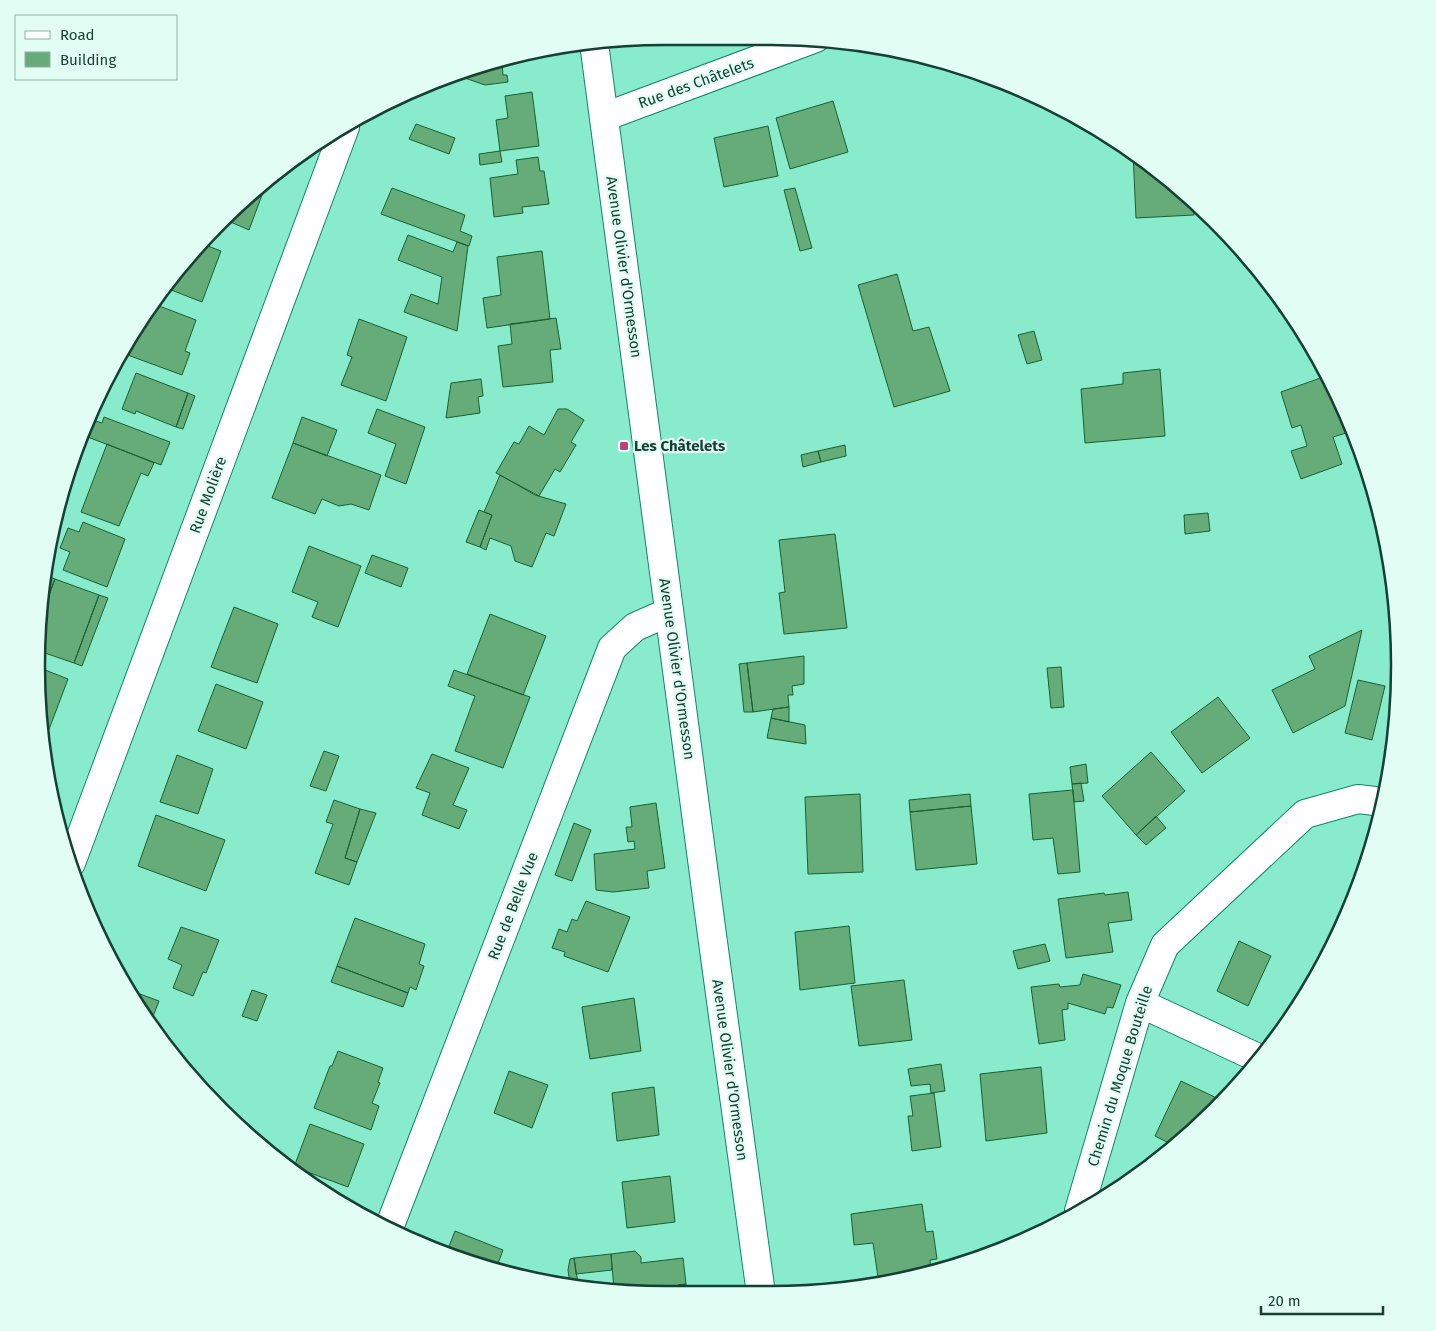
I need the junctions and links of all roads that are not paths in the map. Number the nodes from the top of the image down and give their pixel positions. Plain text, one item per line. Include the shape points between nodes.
1 (796, 46) edge
2 (595, 49) edge
3 (604, 117) junction
4 (341, 137) edge
5 (669, 612) junction
6 (1376, 801) edge
7 (74, 854) edge
8 (1140, 1003) junction
9 (1253, 1056) edge
10 (1081, 1203) edge
11 (391, 1222) edge
12 (760, 1286) edge

1 - 3 street, Rue des Châtelets
2 - 3 street, Avenue Olivier d'Ormesson
3 - 5 street, Avenue Olivier d'Ormesson
4 - 7 street, Rue Molière
5 - 11 street, Rue de Belle Vue via 635,627 612,648
5 - 12 street, Avenue Olivier d'Ormesson
6 - 8 street, Chemin du Moque Bouteille via 1358,799 1305,814 1165,945
8 - 9 street
8 - 10 street, Chemin du Moque Bouteille

